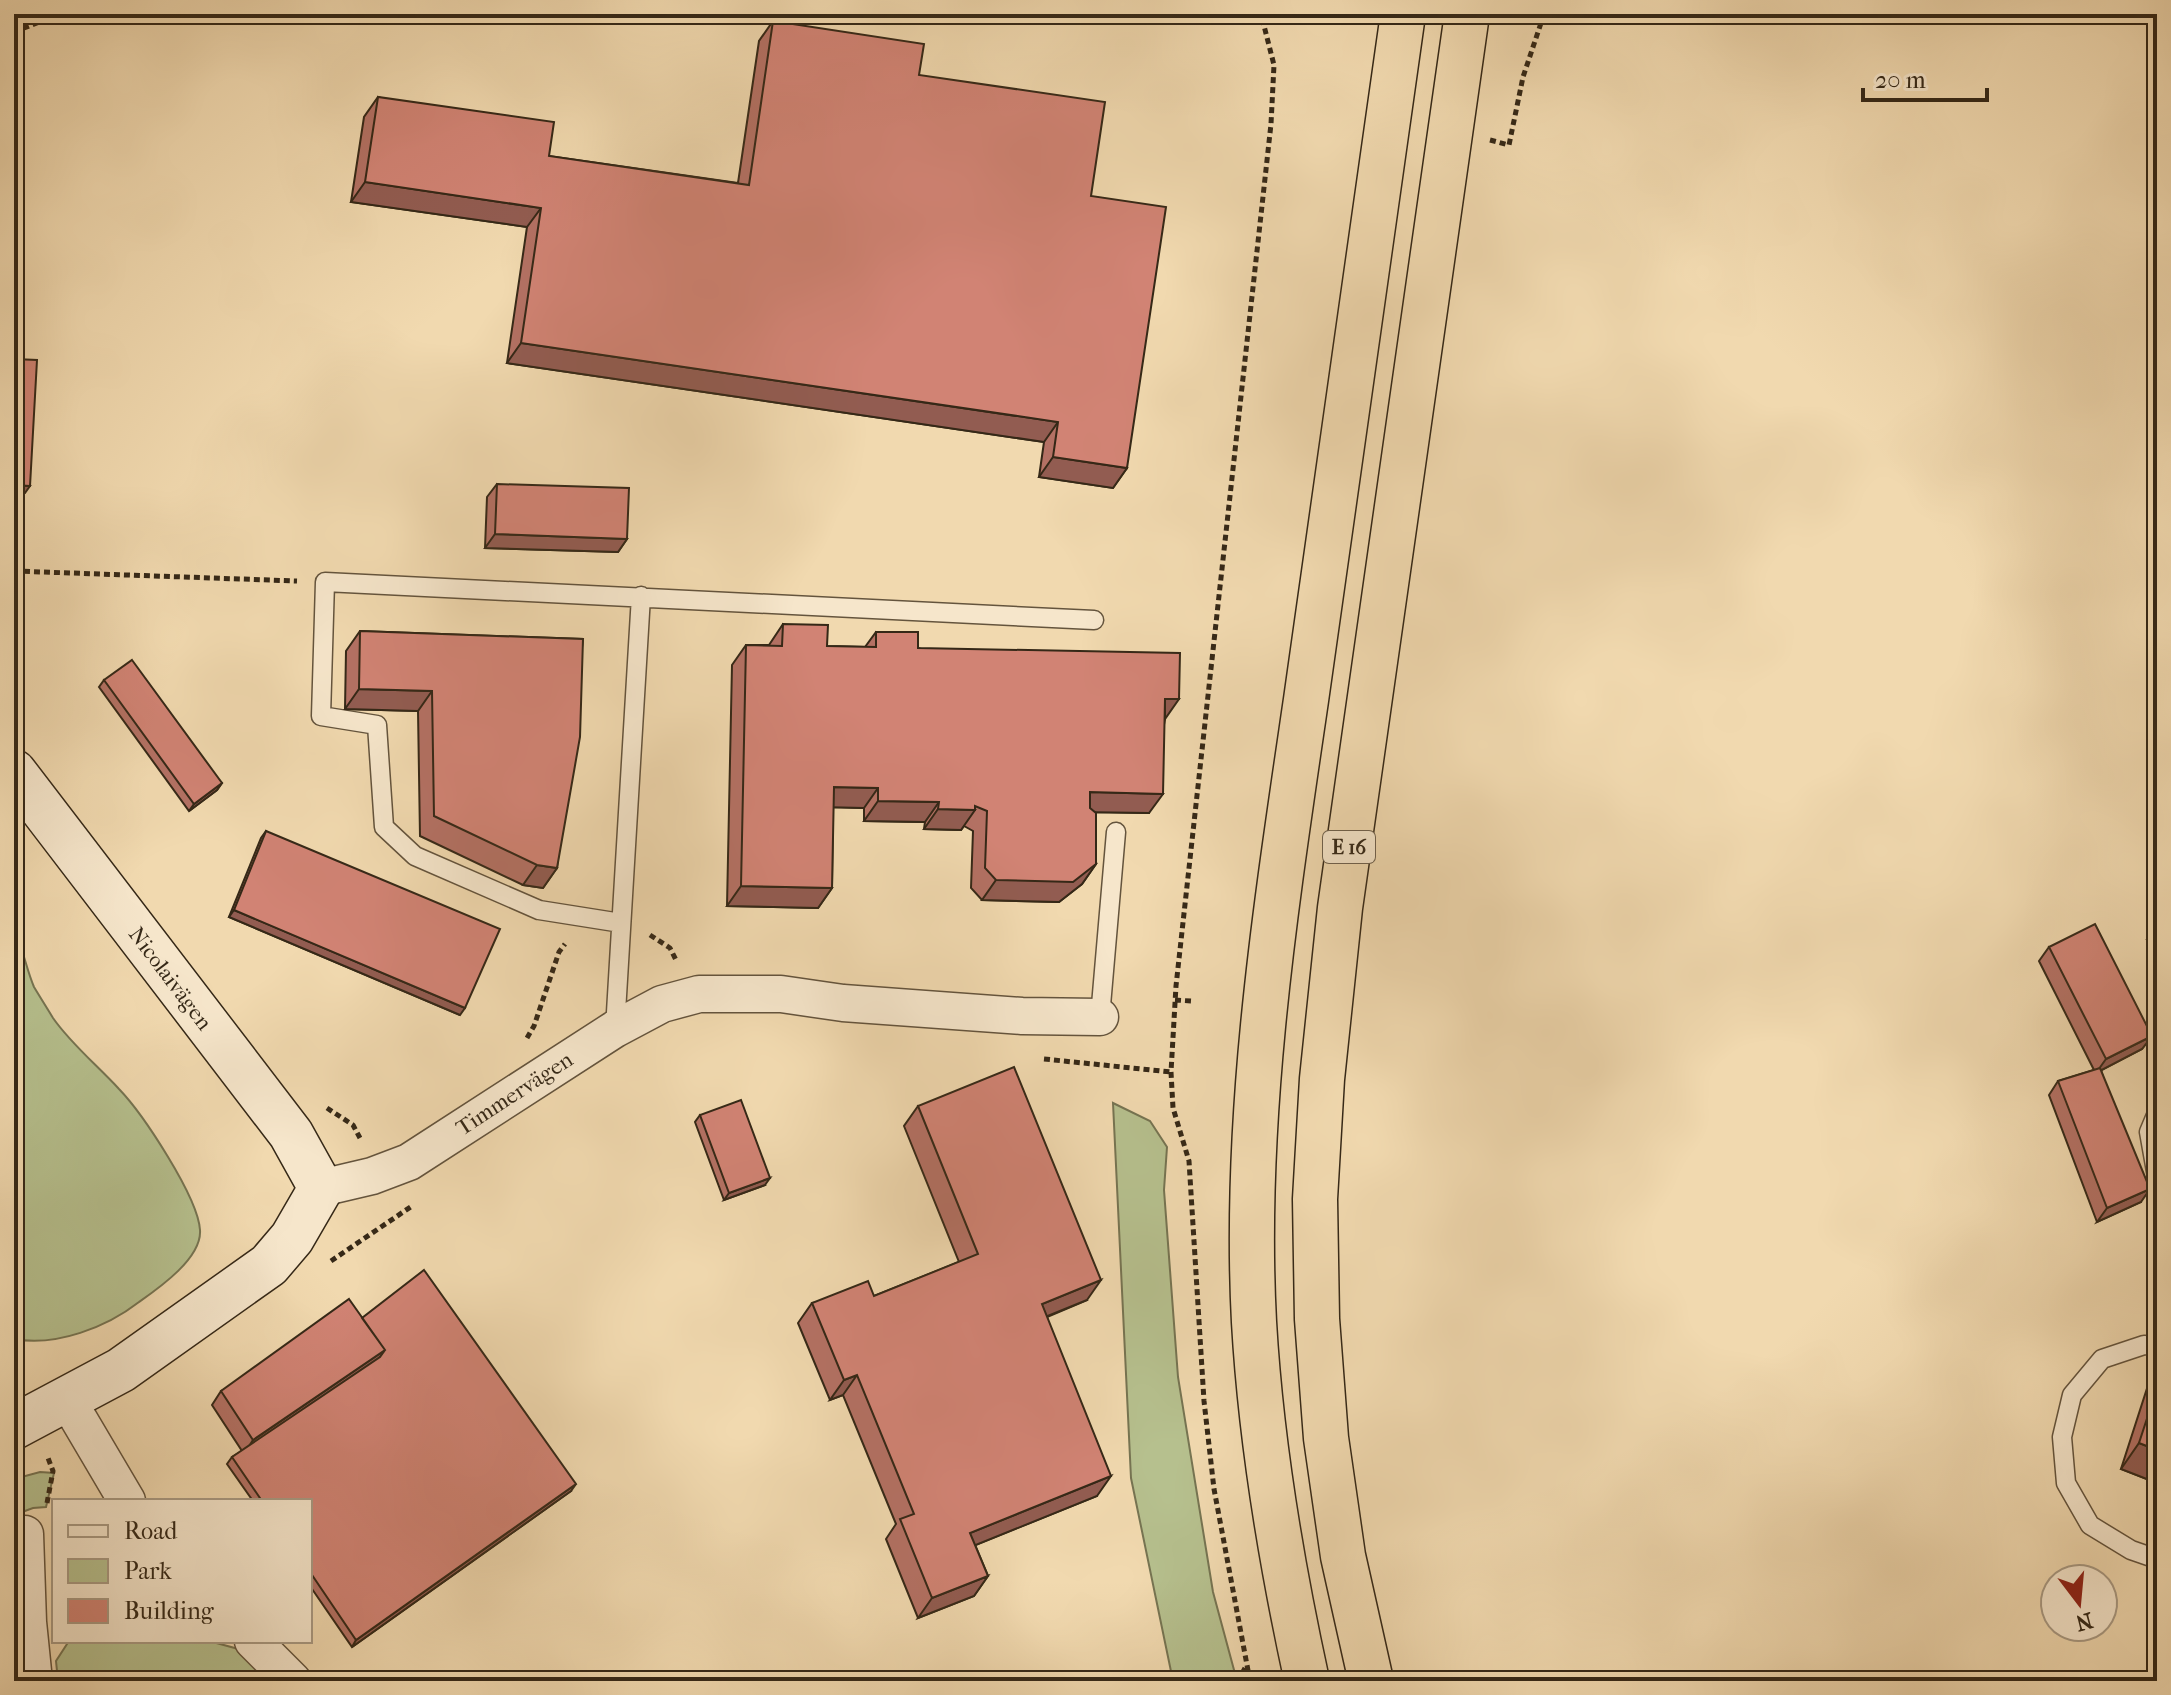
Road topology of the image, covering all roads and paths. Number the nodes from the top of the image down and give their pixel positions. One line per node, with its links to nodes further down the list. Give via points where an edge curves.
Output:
1 (59, 14): 6 (path)
2 (1261, 14): 15 (path, via 1274,65 1271,124)
3 (1403, 14): 39 (highway, via 1288,824 1259,1071 1254,1319 1264,1443 1282,1566)
4 (1467, 14): 7 (highway, E 16)
5 (1544, 14): 7 (path, via 1523,77 1509,145)
6 (14, 32)
7 (1451, 131): 40 (highway, E 16, via 1340,908 1317,1169 1317,1319 1326,1438 1343,1556)
8 (14, 571): 9 (path)
9 (325, 582): 10 (lane); 14 (lane, via 321,716 377,725 384,827 415,856 539,910)
10 (641, 596): 11 (lane); 14 (lane)
11 (1094, 620)
12 (14, 772): 24 (street, Nicolaivägen, via 291,1134)
13 (1116, 832): 17 (lane)
14 (621, 925): 18 (lane); 19 (path, via 579,928 559,952 534,1026)
15 (1175, 1000): 16 (path); 21 (path)
16 (1191, 1001)
17 (1100, 1017): 18 (street, Timmervägen, via 1022,1016 738,992 699,994 662,1004)
18 (615, 1029): 24 (street, Timmervägen, via 409,1162)
19 (518, 1046)
20 (1031, 1057): 21 (path)
21 (1171, 1072): 34 (path, via 1173,1108 1189,1161 1214,1489)
22 (2157, 1113): 23 (lane, via 2149,1132)
23 (2157, 1177)
24 (321, 1188): 28 (street, via 269,1265 154,1348)
25 (416, 1203): 26 (path)
26 (325, 1264)
27 (2157, 1346): 32 (lane, via 2102,1359 2072,1395 2062,1437 2066,1483 2090,1525)
28 (78, 1418): 29 (street); 29 (path); 30 (street)
29 (24, 1429)
30 (126, 1499)
31 (25, 1534): 35 (street)
32 (2157, 1559)
33 (255, 1643): 36 (street)
34 (1246, 1667): 37 (path); 38 (path)
35 (34, 1681)
36 (293, 1681)
37 (1238, 1681)
38 (1250, 1681)
39 (1307, 1681)
40 (1371, 1681)

